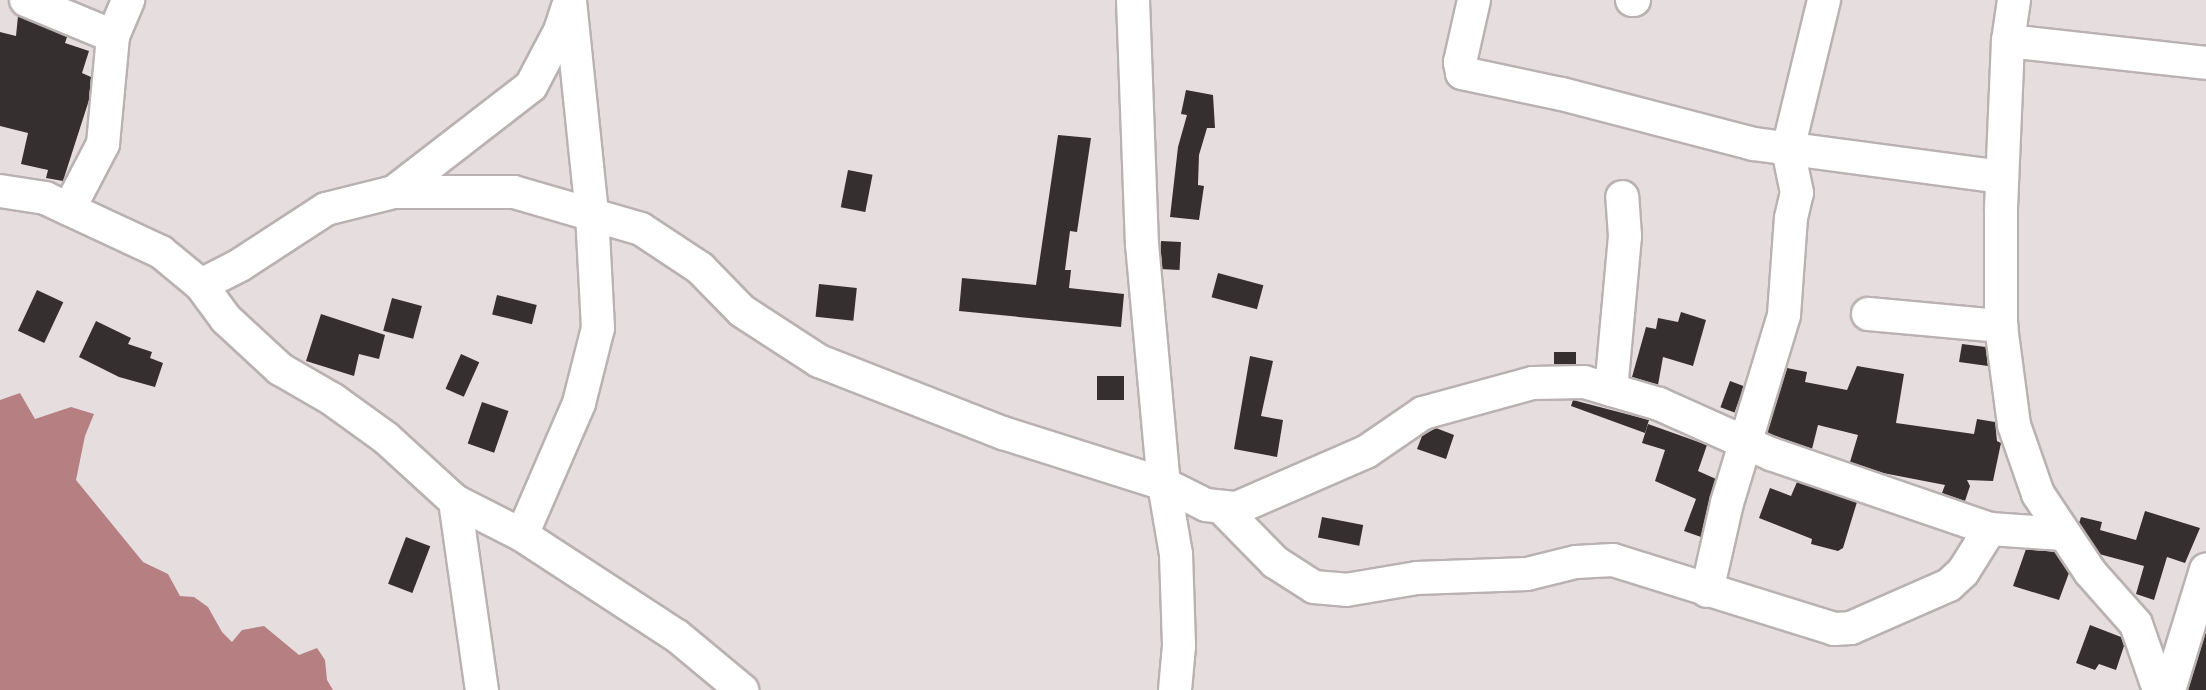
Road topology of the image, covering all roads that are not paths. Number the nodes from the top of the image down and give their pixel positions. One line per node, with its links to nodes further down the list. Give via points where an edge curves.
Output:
1 (26, 0): 8 (street)
2 (128, 0): 8 (street)
3 (570, 0): 14 (street, via 560,31 531,86); 17 (street)
4 (1132, 0): 23 (street, via 1142,244)
5 (1474, 0): 11 (street, via 1460,62 1462,73)
6 (1824, 0): 11 (street)
7 (2009, 1): 9 (street)
8 (113, 36): 16 (street, via 103,144)
9 (2008, 41): 10 (street); 12 (street)
10 (2206, 63)
11 (1788, 149): 12 (street); 22 (street, via 1797,193 1791,218 1784,315)
12 (2002, 177): 20 (street)
13 (0, 191): 16 (street, via 45,198)
14 (394, 192): 17 (street, via 514,192); 18 (street, via 326,209 240,265)
15 (1622, 197): 21 (street, via 1625,236)
16 (69, 208): 18 (street, via 161,252)
17 (592, 214): 23 (street, via 641,229 700,268 742,310 819,361 1003,433); 28 (street, via 598,328 579,403)
18 (201, 285): 24 (street, via 226,319 280,369 332,399 386,438)
19 (1868, 314): 20 (street)
20 (2001, 326): 27 (street, via 2014,425 2038,494)
21 (1611, 390): 22 (street, via 1659,404); 25 (street, via 1584,382 1533,383 1423,413 1366,452 1237,508)
22 (1745, 443): 26 (street); 30 (street)
23 (1164, 484): 25 (street, via 1206,505); 33 (street, via 1176,554 1179,646)
24 (456, 501): 28 (street); 31 (street)
25 (1222, 508): 30 (street, via 1275,562 1314,587 1346,590 1417,578 1527,574 1576,562 1613,560)
26 (1990, 529): 27 (street); 30 (street, via 1956,580 1851,628 1834,628 1742,598)
27 (2063, 534): 34 (street, via 2136,624)
28 (522, 535): 32 (street, via 677,636)
29 (2206, 570): 35 (street)
30 (1707, 591)
31 (482, 690)
32 (742, 690)
33 (1175, 690)
34 (2159, 690)
35 (2169, 690)

